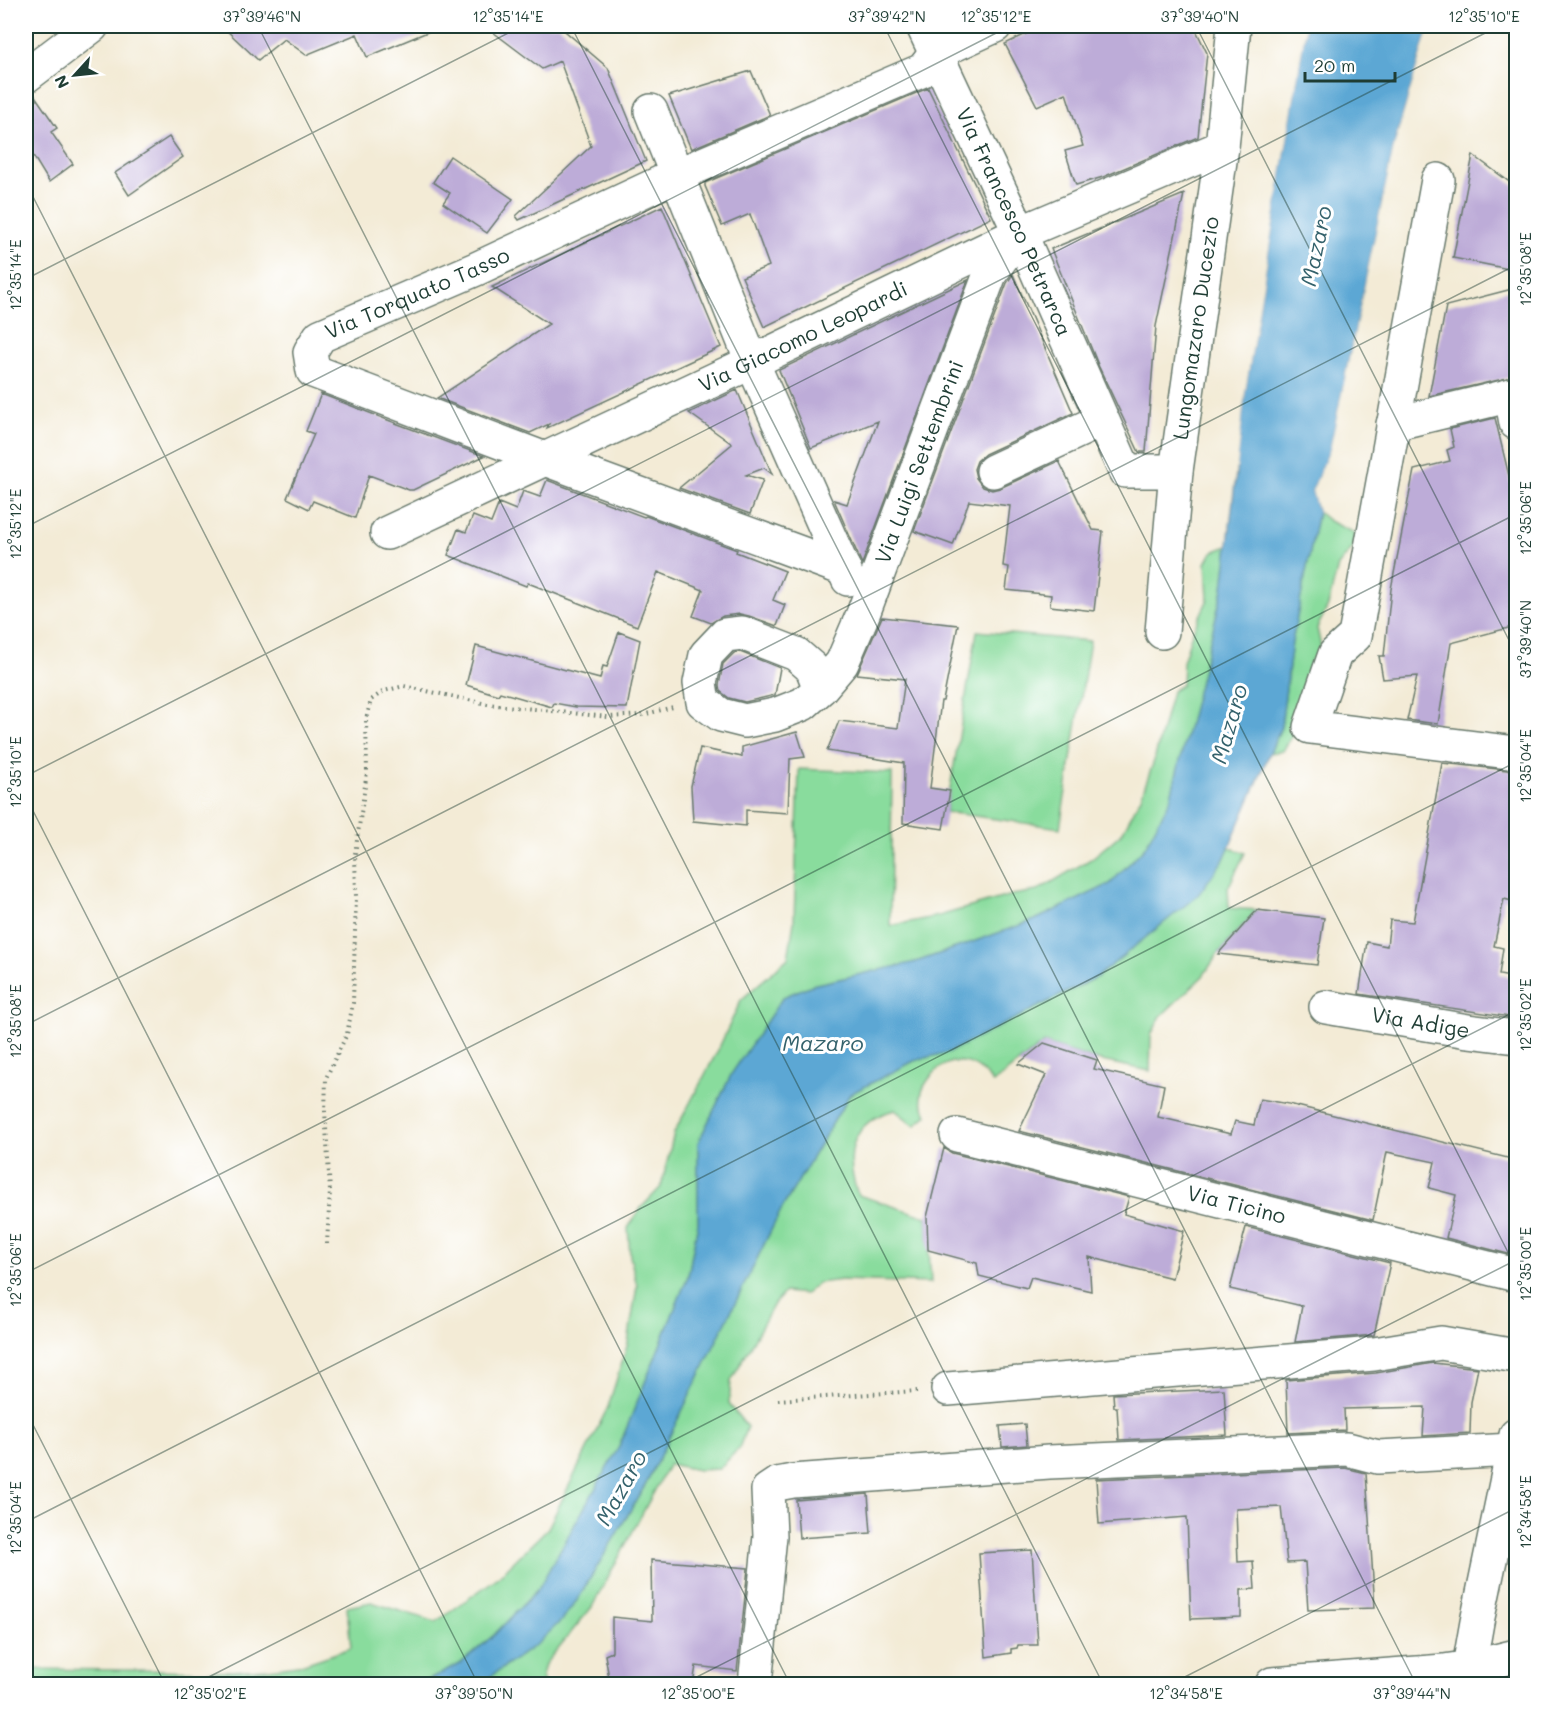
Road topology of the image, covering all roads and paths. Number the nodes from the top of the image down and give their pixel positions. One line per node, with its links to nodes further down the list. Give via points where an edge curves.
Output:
1 (92, 26): 5 (street)
2 (995, 26): 4 (street, Via Torquato Tasso)
3 (1234, 26): 7 (street, Lungomazaro Ducezio)
4 (930, 39): 8 (street, Via Torquato Tasso, via 923,70); 10 (street, Via Francesco Petrarca)
5 (26, 76)
6 (651, 111): 8 (street)
7 (1222, 147): 10 (street, Via Giacomo Leopardi); 17 (street, Lungomazaro Ducezio)
8 (677, 175): 11 (street); 15 (street, Via Torquato Tasso, via 476,269 320,336 310,352 313,371)
9 (1438, 180): 14 (street)
10 (1020, 233): 11 (street, Via Giacomo Leopardi); 13 (street, Via Francesco Petrarca); 20 (street, Via Luigi Settembrini, via 990,274)
11 (752, 362): 15 (street, Via Giacomo Leopardi); 19 (street)
12 (1514, 404): 14 (street)
13 (1102, 420): 16 (street); 17 (street, Via Francesco Petrarca, via 1125,471)
14 (1394, 424): 24 (street, via 1355,636 1335,654 1310,727)
15 (545, 459): 18 (street, Via Giacomo Leopardi); 19 (street, Via Torquato Tasso)
16 (993, 471)
17 (1176, 471): 21 (street, Lungomazaro Ducezio)
18 (387, 533)
19 (844, 569): 20 (street)
20 (864, 614): 22 (street, Via Luigi Settembrini, via 842,663)
21 (1162, 632)
22 (820, 689): 23 (street, Via Luigi Settembrini, via 794,708 745,721 721,715); 23 (street, via 812,668 796,654 742,633 725,635 706,655 700,684)
23 (703, 702): 28 (path, via 642,715 608,717 487,704 404,686 384,691 371,700 366,718 367,772 355,854 353,1003 347,1034 327,1077)
24 (1516, 753)
25 (1326, 1008): 26 (street, Via Adige)
26 (1516, 1037)
27 (957, 1135): 29 (street, Via Ticino)
28 (327, 1244)
29 (1516, 1275)
30 (1516, 1356): 31 (street, via 1441,1343 1374,1354)
31 (948, 1389): 32 (path)
32 (778, 1400)
33 (1515, 1443): 35 (street); 36 (street, via 1378,1457 1347,1449 1049,1462 777,1484 768,1490 770,1536)
34 (1516, 1656): 35 (street)
35 (1468, 1676): 37 (street, via 1433,1672)
36 (755, 1684)
37 (1272, 1684)

